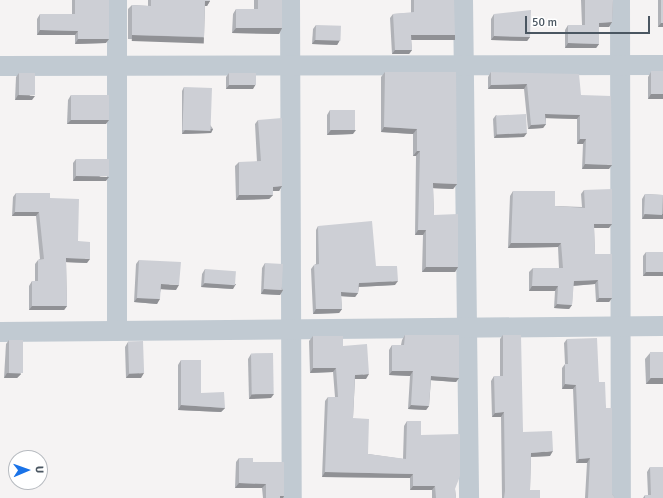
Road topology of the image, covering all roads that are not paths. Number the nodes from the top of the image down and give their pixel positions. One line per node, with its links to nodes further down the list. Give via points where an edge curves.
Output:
1 (117, 0): 5 (street)
2 (290, 0): 6 (street)
3 (463, 0): 7 (street)
4 (620, 0): 8 (street)
5 (116, 63): 6 (street); 10 (street); 14 (street)
6 (290, 64): 7 (street); 16 (street)
7 (462, 64): 8 (street); 13 (street)
8 (619, 65): 9 (street); 11 (street)
9 (663, 65)
10 (0, 66)
11 (620, 326): 12 (street); 13 (street); 19 (street)
12 (663, 326)
13 (466, 330): 16 (street); 18 (street)
14 (117, 331): 15 (street); 16 (street)
15 (0, 332)
16 (291, 332): 17 (street)
17 (292, 498)
18 (469, 498)
19 (621, 498)

